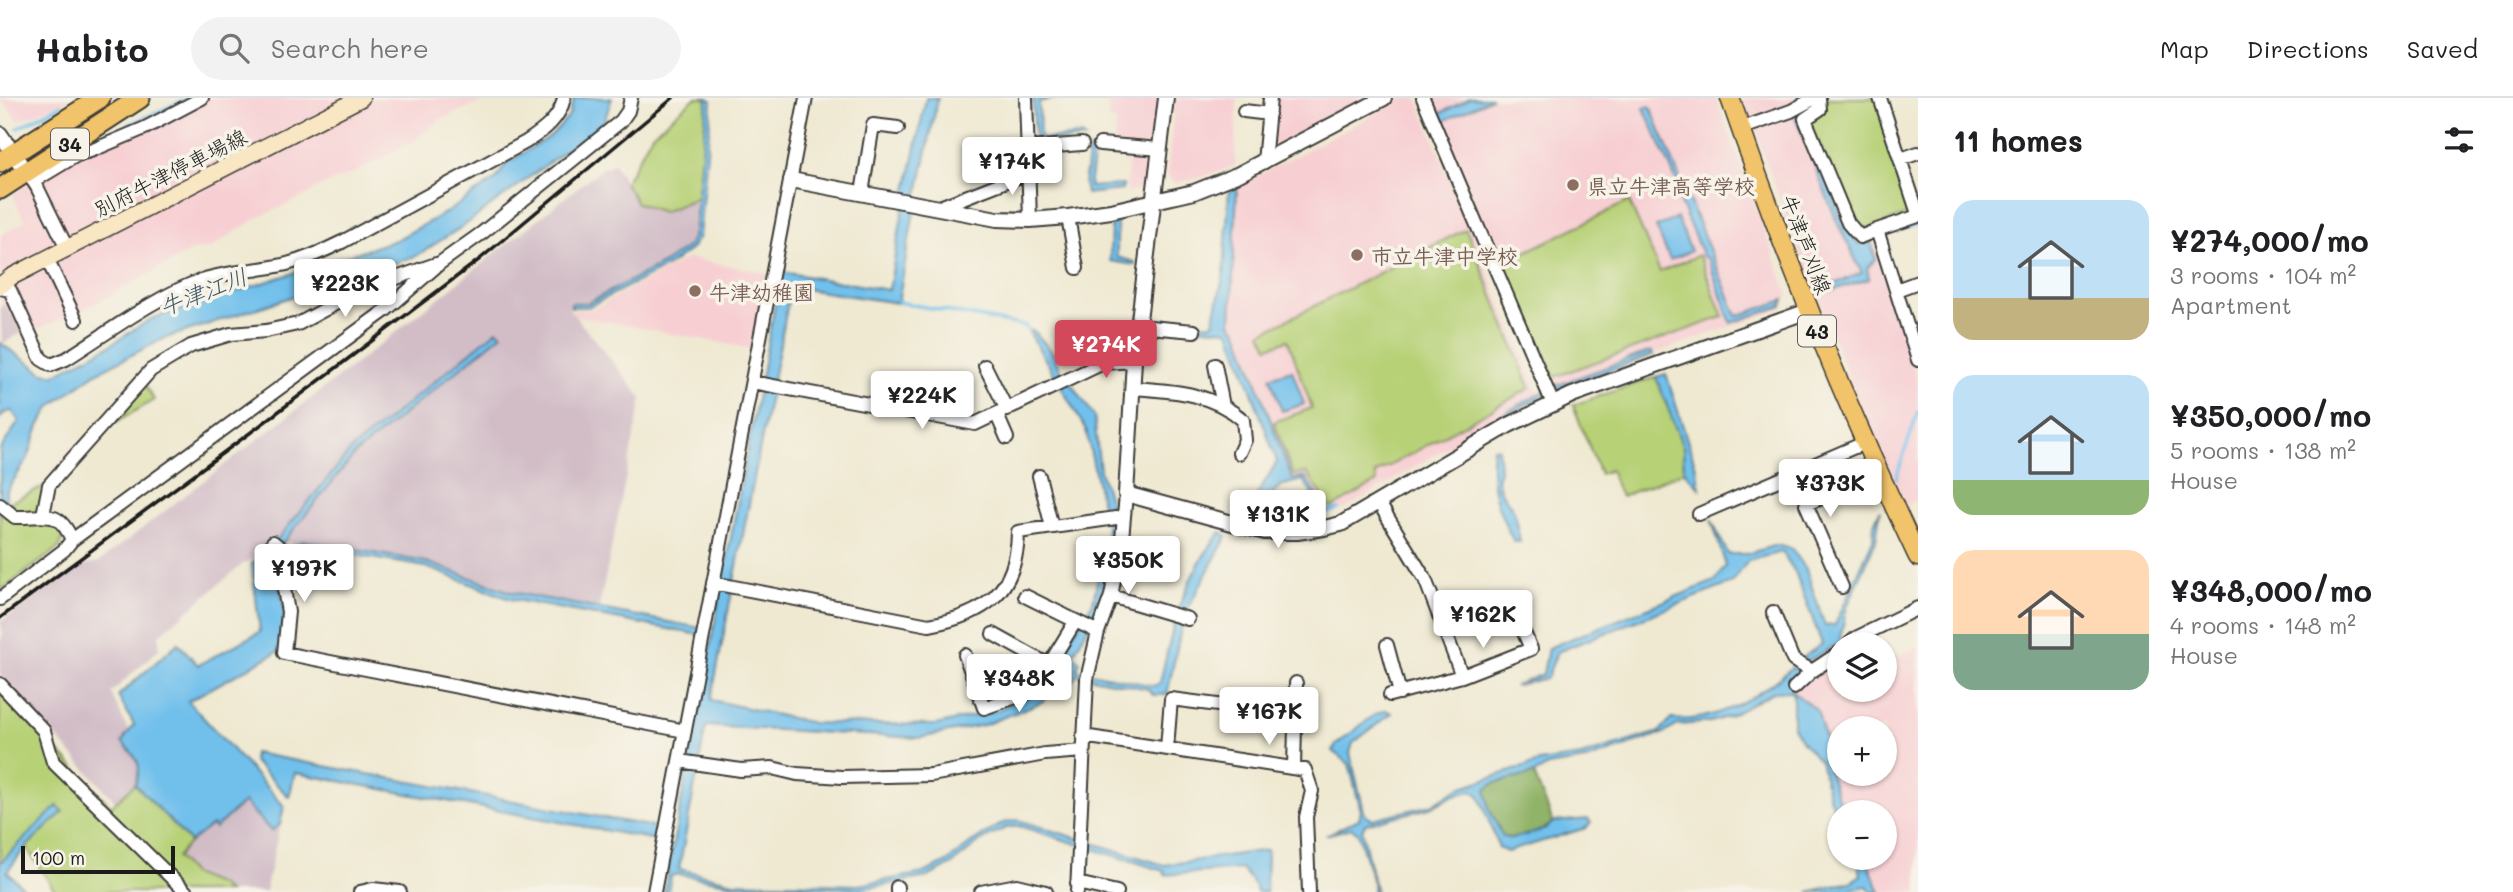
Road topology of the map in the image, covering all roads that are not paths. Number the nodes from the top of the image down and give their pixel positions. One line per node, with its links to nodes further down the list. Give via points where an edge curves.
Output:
1 (100, 98): 26 (highway, 34)
2 (140, 98): 30 (highway, 34)
3 (202, 98): 30 (street)
4 (361, 98): 40 (main road, 別府牛津停車場線)
5 (564, 98): 45 (street, via 554,120 527,142 342,242 285,264 200,281 51,365 41,359 10,290)
6 (631, 98): 42 (street, via 621,121)
7 (806, 98): 31 (street)
8 (1026, 98): 23 (street)
9 (1166, 98): 24 (street)
10 (1270, 98): 17 (street)
11 (1384, 98): 28 (street)
12 (1423, 98): 58 (street)
13 (1730, 98): 19 (main road, 牛津芦刈線 / 43)
14 (1817, 98): 19 (street); 39 (street, via 1820,109 1805,119 1848,223 1860,237)
15 (1880, 98): 27 (street)
16 (1244, 111): 17 (street)
17 (1269, 114): 28 (street)
18 (898, 128): 33 (street, via 873,125)
19 (1740, 130): 47 (main road, 牛津芦刈線 / 43)
20 (0, 134): 26 (street)
21 (1082, 144): 23 (street)
22 (1100, 144): 24 (street)
23 (1028, 148): 29 (street)
24 (1160, 149): 34 (street)
25 (1918, 153): 27 (street)
26 (6, 158): 30 (street)
27 (1901, 159): 36 (street)
28 (1264, 162): 34 (street, via 1195,192)
29 (1027, 173): 35 (street); 38 (street)
30 (30, 177): 32 (highway, 34); 40 (street)
31 (791, 180): 33 (street); 56 (street)
32 (0, 189)
33 (862, 193): 35 (street)
34 (1155, 201): 37 (street); 49 (street)
35 (937, 208): 38 (street)
36 (1918, 215): 39 (street)
37 (1068, 217): 38 (street); 43 (street)
38 (1030, 220)
39 (1877, 230): 46 (street)
40 (67, 248): 41 (main road, 別府牛津停車場線)
41 (47, 259): 45 (main road, 別府牛津停車場線); 48 (street)
42 (440, 263): 70 (street, via 357,292 298,324 231,334 191,346 151,370 49,485); 73 (street, via 386,310)
43 (1077, 268)
44 (1918, 282): 46 (street)
45 (0, 287)
46 (1896, 289): 51 (street)
47 (1808, 311): 58 (street); 62 (main road, 牛津芦刈線 / 43)
48 (76, 320)
49 (1139, 326): 50 (street); 53 (street)
50 (1194, 331)
51 (1915, 343): 52 (street)
52 (1918, 360)
53 (1134, 361): 57 (street); 60 (street, via 1103,363)
54 (1215, 365): 59 (street)
55 (985, 366): 60 (street)
56 (752, 382): 60 (street, via 975,424); 76 (street)
57 (1132, 388): 59 (street, via 1192,393); 66 (street)
58 (1549, 396): 67 (street)
59 (1223, 406): 63 (street, via 1243,420 1245,440)
60 (1002, 412): 61 (street)
61 (1007, 438)
62 (1864, 443): 64 (main road, 牛津芦刈線 / 43); 69 (street)
63 (1239, 453)
64 (1879, 475): 75 (main road, 牛津芦刈線 / 43); 77 (street, via 1806,504)
65 (1039, 476): 72 (street)
66 (1126, 494): 67 (street, via 1265,532 1333,526); 71 (street)
67 (1380, 503): 85 (street, via 1425,579)
68 (5, 509): 70 (street, via 15,517)
69 (1699, 514)
70 (43, 515): 73 (street, via 66,525)
71 (1123, 517): 72 (street); 79 (street)
72 (1052, 527): 76 (street, via 1018,532 1018,556 1009,579 990,601 951,621 929,625)
73 (72, 540): 80 (street)
74 (278, 546): 99 (street, via 288,612 285,653)
75 (1918, 557)
76 (713, 583): 99 (street)
77 (1842, 587)
78 (1025, 596): 84 (street)
79 (1111, 596): 83 (street); 86 (street)
80 (0, 599)
81 (1918, 608): 87 (street)
82 (1773, 612): 93 (street, via 1793,660)
83 (1188, 619)
84 (1075, 622): 86 (street); 92 (street)
85 (1443, 630): 94 (street); 94 (street, via 1511,602 1531,649)
86 (1098, 632): 100 (street, via 1088,674)
87 (1868, 632)
88 (993, 634): 92 (street)
89 (1387, 645): 94 (street, via 1395,694)
90 (965, 655): 92 (street, via 984,708 1033,691)
91 (1827, 661): 93 (street)
92 (1049, 665)
93 (1812, 671): 97 (street)
94 (1462, 676)
95 (1296, 683): 98 (street)
96 (0, 684): 106 (street, via 44,731 53,762)
97 (1794, 688)
98 (1296, 715): 101 (street, via 1171,699); 104 (street)
99 (685, 731): 103 (street)
100 (1083, 736): 101 (street); 102 (street)
101 (1167, 748): 104 (street)
102 (1083, 751): 103 (street, via 931,775 842,778 772,768 741,771); 105 (street)
103 (679, 761): 109 (street)
104 (1294, 768): 113 (street, via 1305,770 1312,791 1306,817)
105 (1077, 888): 112 (street)
106 (186, 891)
107 (360, 892): 108 (street)
108 (400, 892)
109 (654, 892)
110 (981, 892): 111 (street, via 1017,886)
111 (1046, 892)
112 (1117, 892)
113 (1310, 892)

